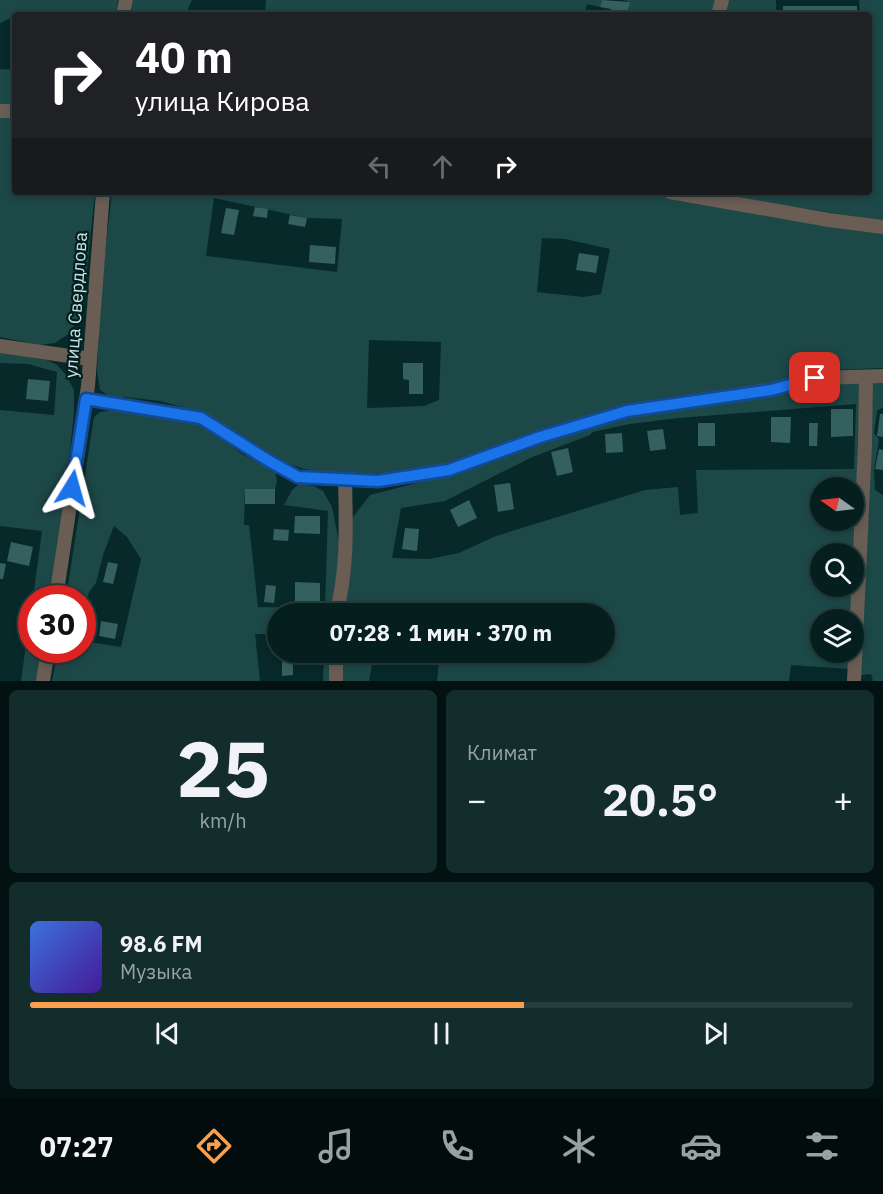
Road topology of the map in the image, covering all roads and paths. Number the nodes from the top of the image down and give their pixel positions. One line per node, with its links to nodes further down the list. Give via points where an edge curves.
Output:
1 (103, 195): 5 (street, улица Свердлова)
2 (687, 195): 3 (street)
3 (883, 227)
4 (0, 346): 5 (street)
5 (90, 359): 8 (street, улица Свердлова)
6 (866, 376): 7 (street); 9 (street, via 815,378 771,390 627,411 449,470 378,481); 16 (street)
7 (883, 376)
8 (86, 399): 9 (street, via 201,418 298,477); 10 (street, улица Свердлова)
9 (345, 479): 11 (street, via 346,550)
10 (58, 585)
11 (339, 603)
12 (46, 663): 14 (street)
13 (336, 663): 15 (street)
14 (43, 681)
15 (336, 681)
16 (854, 681)

